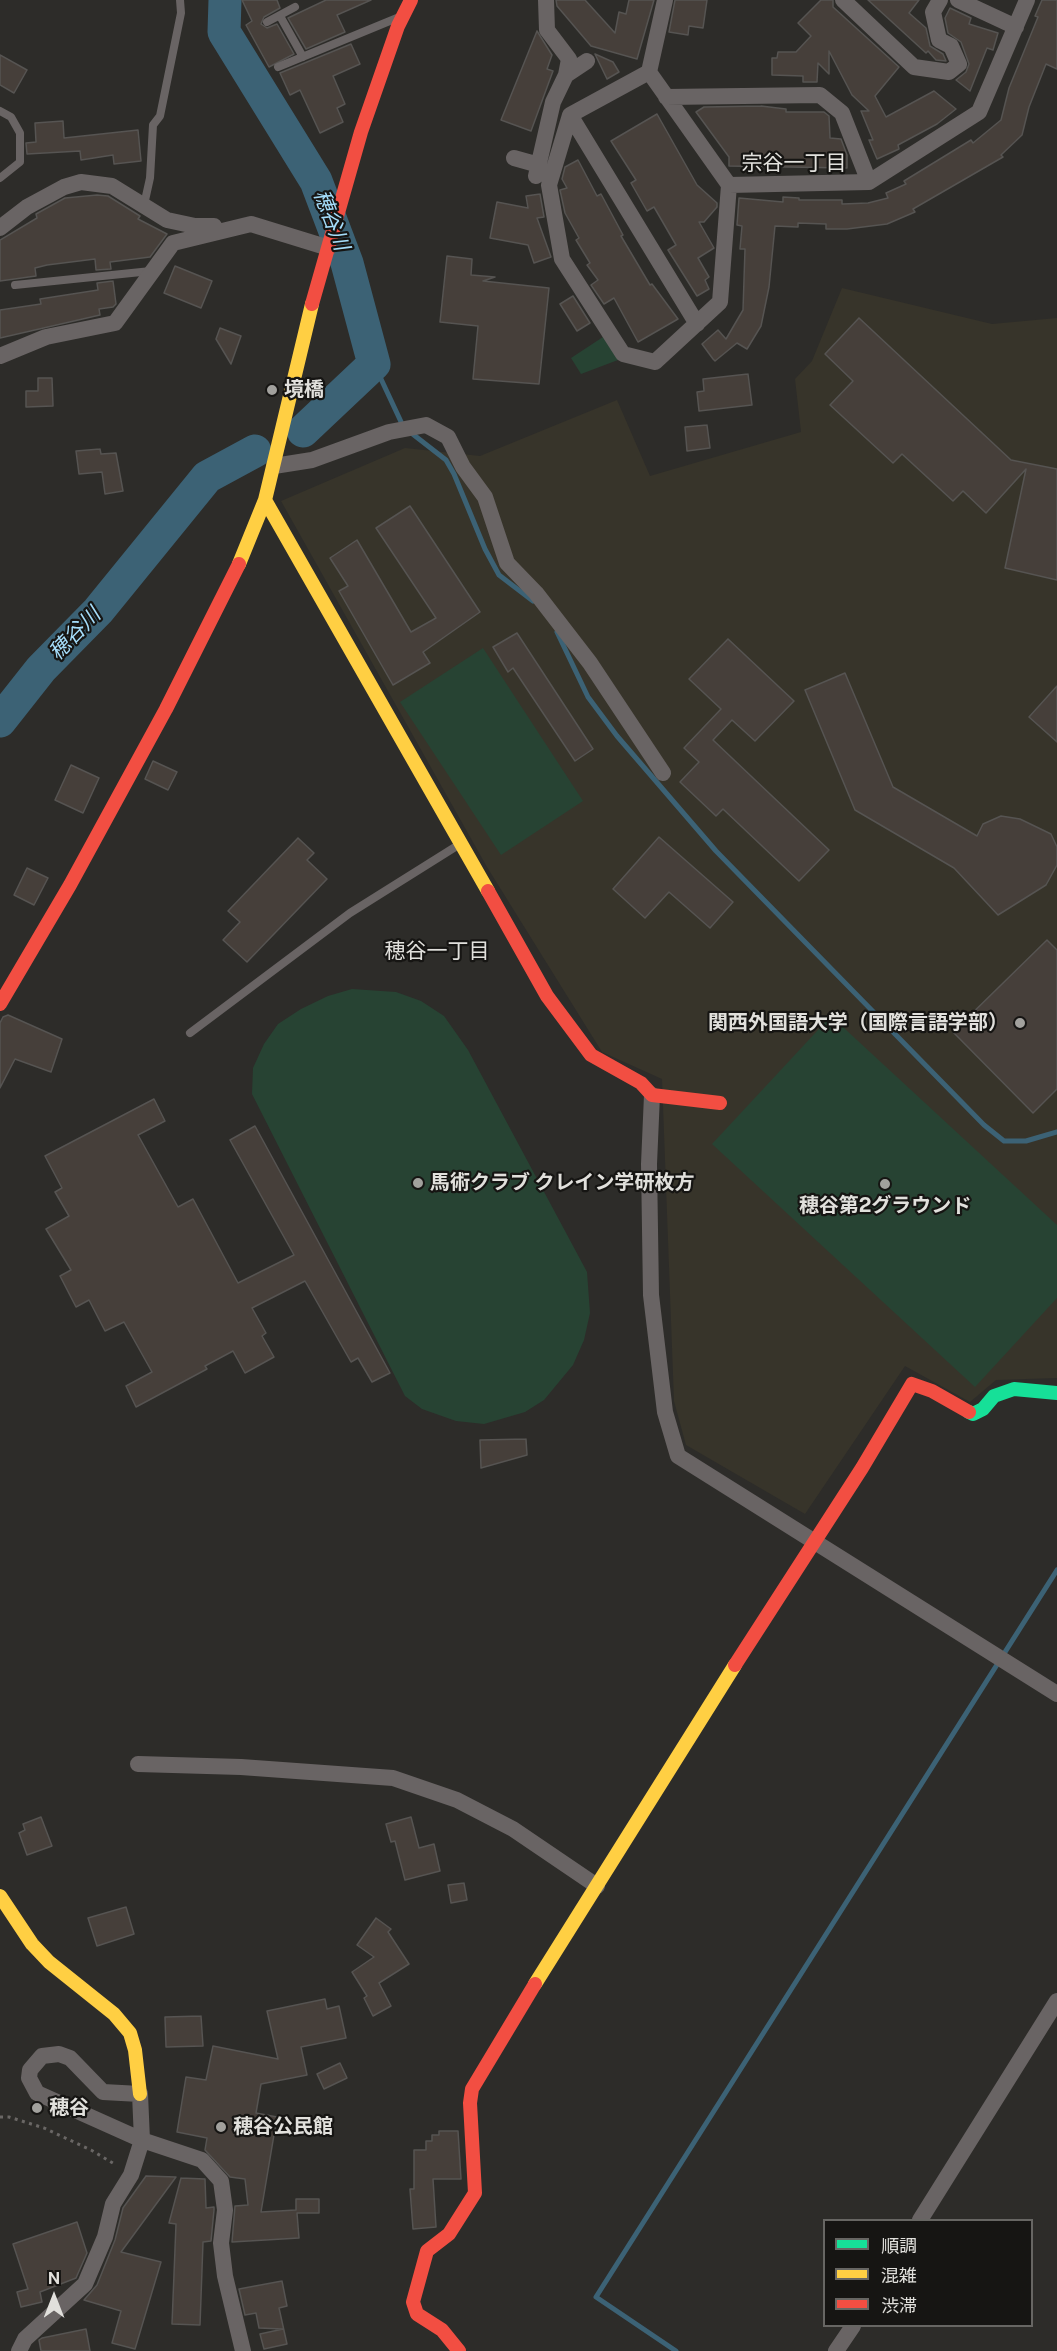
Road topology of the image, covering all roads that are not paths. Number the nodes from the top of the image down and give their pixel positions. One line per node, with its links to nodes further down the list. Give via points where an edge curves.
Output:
1 (180, 0): 26 (lane, via 181,13 160,116 153,125)
2 (411, 0): 10 (street)
3 (546, 0): 18 (street, via 547,30 569,59)
4 (665, 0): 17 (street)
5 (843, 0): 6 (street, via 914,67 949,72 959,64 951,46 939,39 933,12)
6 (940, 0)
7 (958, 0): 13 (street)
8 (1028, 0): 13 (street)
9 (296, 7): 11 (lane)
10 (403, 15): 14 (lane); 29 (street, via 361,132)
11 (280, 16): 12 (lane); 14 (lane)
12 (267, 22)
13 (1016, 27): 24 (street, via 980,112)
14 (303, 57): 16 (lane)
15 (587, 61): 18 (street)
16 (278, 67)
17 (649, 72): 19 (street); 21 (street)
18 (566, 75): 22 (street, via 553,102 538,170)
19 (666, 97): 24 (street, via 820,95 842,113); 25 (street)
20 (0, 111): 23 (lane, via 11,117 20,133 20,162)
21 (570, 115): 32 (street); 32 (street, via 549,185 562,259 623,354 656,362)
22 (514, 158)
23 (0, 178)
24 (869, 182): 25 (street)
25 (729, 185): 32 (street, via 720,302)
26 (144, 205): 27 (street, via 167,220 195,226); 28 (street, via 112,186 81,182 27,207)
27 (245, 226): 29 (street, via 268,227); 30 (street, via 173,243)
28 (0, 228)
29 (330, 244): 34 (street, via 303,338)
30 (152, 271): 31 (lane); 33 (street, via 114,322 46,337)
31 (15, 285)
32 (697, 324)
33 (0, 356)
34 (274, 465): 35 (street); 36 (street, via 312,460 389,432 426,425 448,437 485,497 507,563 536,593 590,663)
35 (265, 500): 37 (street); 38 (street, via 233,578 172,698)
36 (663, 773)
37 (461, 843): 39 (lane, via 350,913); 40 (street, via 547,996 591,1055 641,1083)
38 (0, 1004)
39 (190, 1033)
40 (652, 1095): 41 (street); 43 (street, via 651,1295 665,1412 678,1456)
41 (720, 1103)
42 (1057, 1393): 43 (street, via 1014,1389 994,1396 974,1414 932,1390 912,1384)
43 (813, 1541): 44 (street); 46 (street)
44 (1057, 1694)
45 (138, 1764): 46 (street, via 393,1778 457,1800 513,1829)
46 (597, 1886): 55 (street, via 472,2089 476,2193 449,2234 427,2251 413,2302 417,2314 442,2330)
47 (0, 1896): 49 (street, via 43,1956 114,2014 130,2033)
48 (1057, 2001): 51 (street)
49 (140, 2094): 50 (street); 50 (street, via 103,2092 70,2058 59,2054 42,2056 30,2070 29,2078 37,2093)
50 (142, 2140): 53 (street, via 131,2175 113,2204 105,2237 85,2284 25,2339); 54 (street, via 202,2160 221,2181 225,2276)
51 (921, 2219)
52 (852, 2327): 56 (street)
53 (19, 2351)
54 (243, 2351)
55 (459, 2351)
56 (836, 2351)

